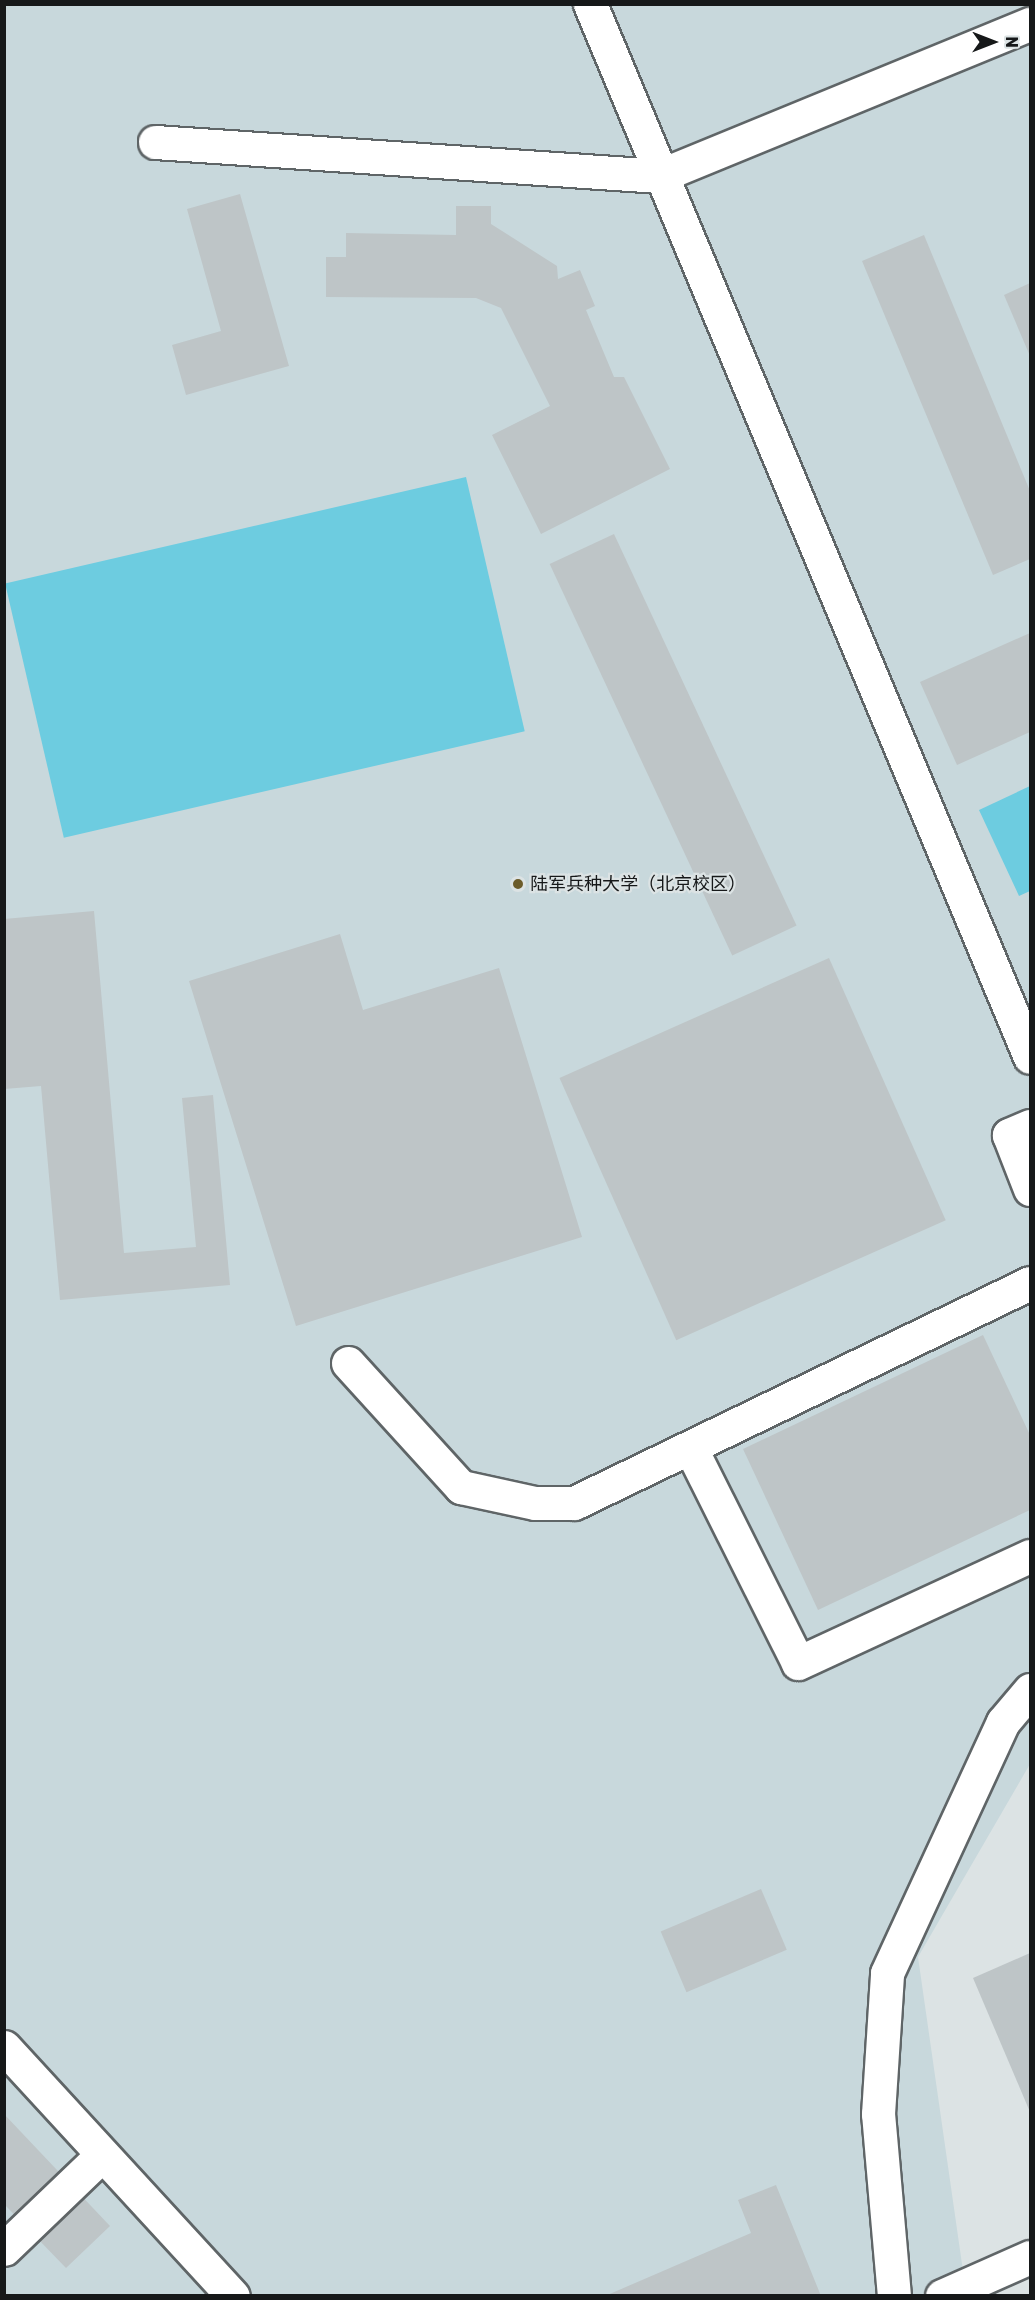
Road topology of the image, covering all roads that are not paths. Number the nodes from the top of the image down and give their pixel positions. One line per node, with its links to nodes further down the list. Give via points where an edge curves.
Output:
1 (590, 4): 4 (lane)
2 (1030, 24): 4 (lane)
3 (155, 142): 4 (lane)
4 (659, 176): 5 (lane)
5 (1030, 1057)
6 (1030, 1126): 7 (lane, via 1009,1135)
7 (1030, 1189)
8 (1030, 1283): 10 (lane)
9 (348, 1363): 10 (lane, via 461,1487 535,1503 574,1503)
10 (691, 1449): 11 (lane, via 798,1663)
11 (1030, 1556)
12 (1030, 1690): 18 (lane, via 1003,1722 887,1973 878,2114)
13 (4, 2047): 14 (lane)
14 (102, 2155): 15 (lane); 17 (lane)
15 (4, 2249)
16 (1030, 2257): 19 (lane)
17 (233, 2295)
18 (894, 2295)
19 (942, 2295)

